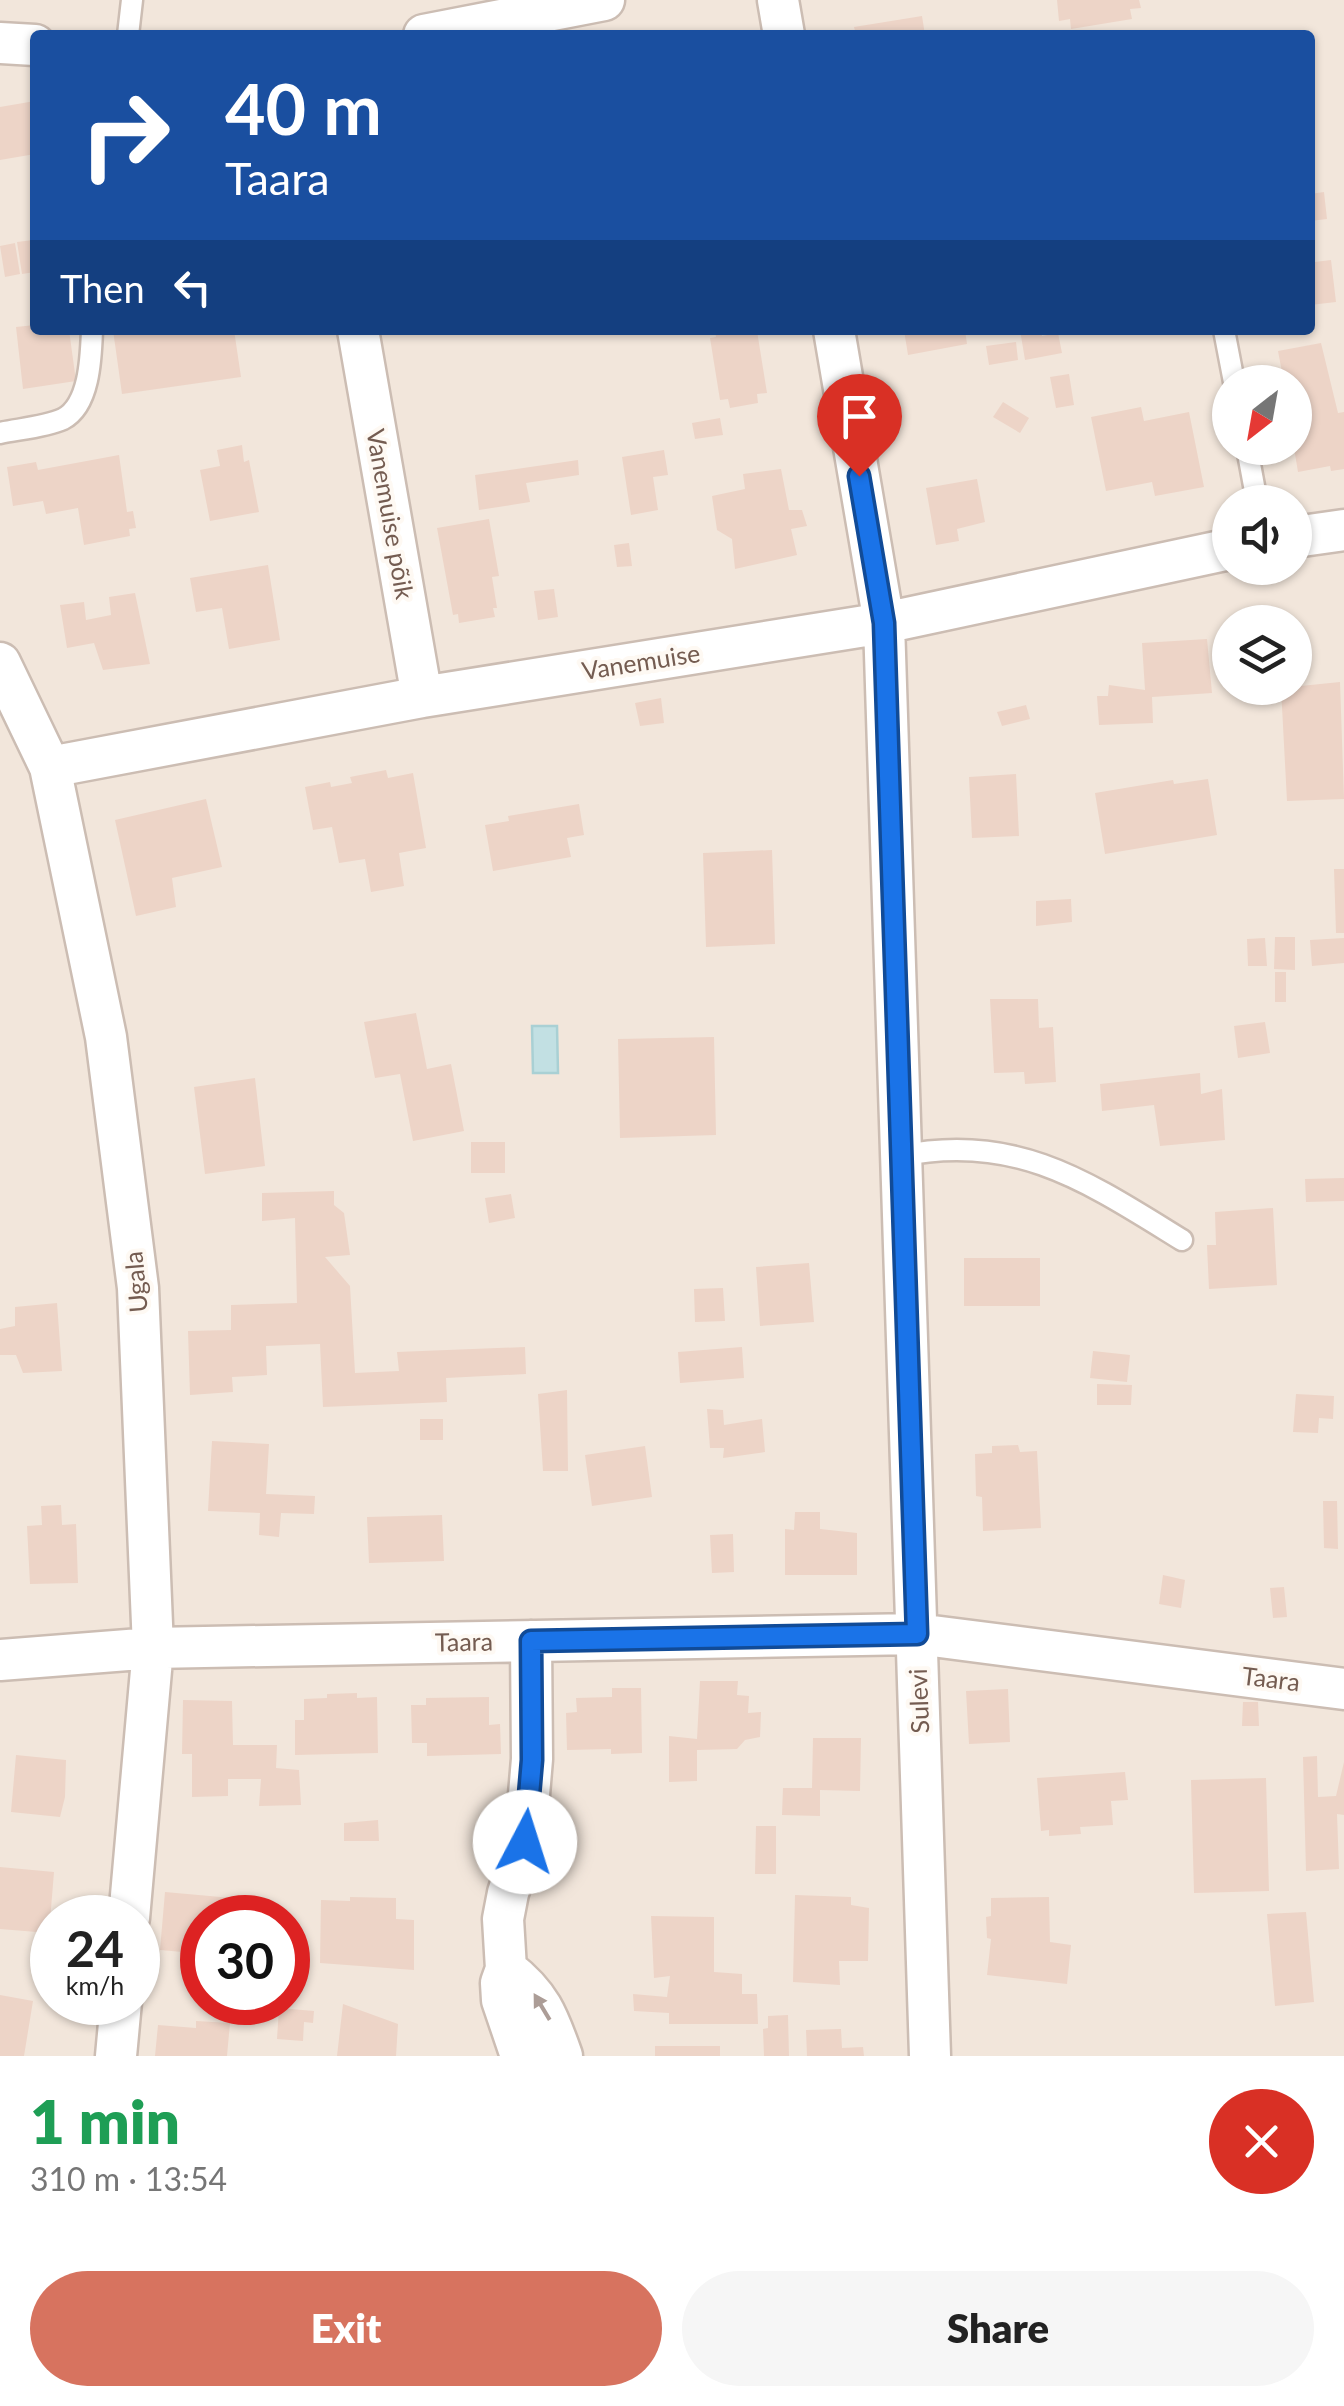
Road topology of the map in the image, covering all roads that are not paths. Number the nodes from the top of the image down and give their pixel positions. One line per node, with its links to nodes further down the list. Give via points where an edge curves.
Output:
1 (132, 0): 4 (lane)
2 (604, 0): 5 (street)
3 (778, 0): 6 (street)
4 (129, 30)
5 (450, 30)
6 (783, 30)
7 (0, 43): 8 (street)
8 (30, 45)
9 (91, 335): 14 (lane, via 76,408 64,418)
10 (359, 335): 20 (street, Vanemuise põik)
11 (835, 335): 18 (street, Sulevi)
12 (1225, 335): 13 (lane)
13 (1231, 365)
14 (0, 434)
15 (1344, 530): 16 (street)
16 (1312, 535)
17 (1212, 553): 18 (street, Vanemuise)
18 (884, 623): 20 (street, Vanemuise); 22 (street, Sulevi)
19 (0, 663): 21 (street, Ugala)
20 (422, 697): 21 (street, Vanemuise)
21 (50, 767): 26 (street, Ugala, via 106,1037 138,1288)
22 (900, 1156): 23 (lane, via 954,1148 1052,1166); 24 (street, Sulevi)
23 (1182, 1240)
24 (917, 1634): 25 (street, Taara); 28 (street, Taara); 35 (street, Sulevi)
25 (531, 1641): 26 (street, Taara); 30 (street, via 532,1760 525,1842 503,1920)
26 (153, 1648): 27 (street, Taara); 29 (street, Ugala)
27 (0, 1660)
28 (1344, 1689)
29 (131, 1895)
30 (506, 1969): 33 (street, via 502,2000); 34 (street, one-way to 30, via 547,2012)
31 (119, 2025): 32 (street)
32 (116, 2056)
33 (520, 2056)
34 (562, 2056)
35 (930, 2056)

